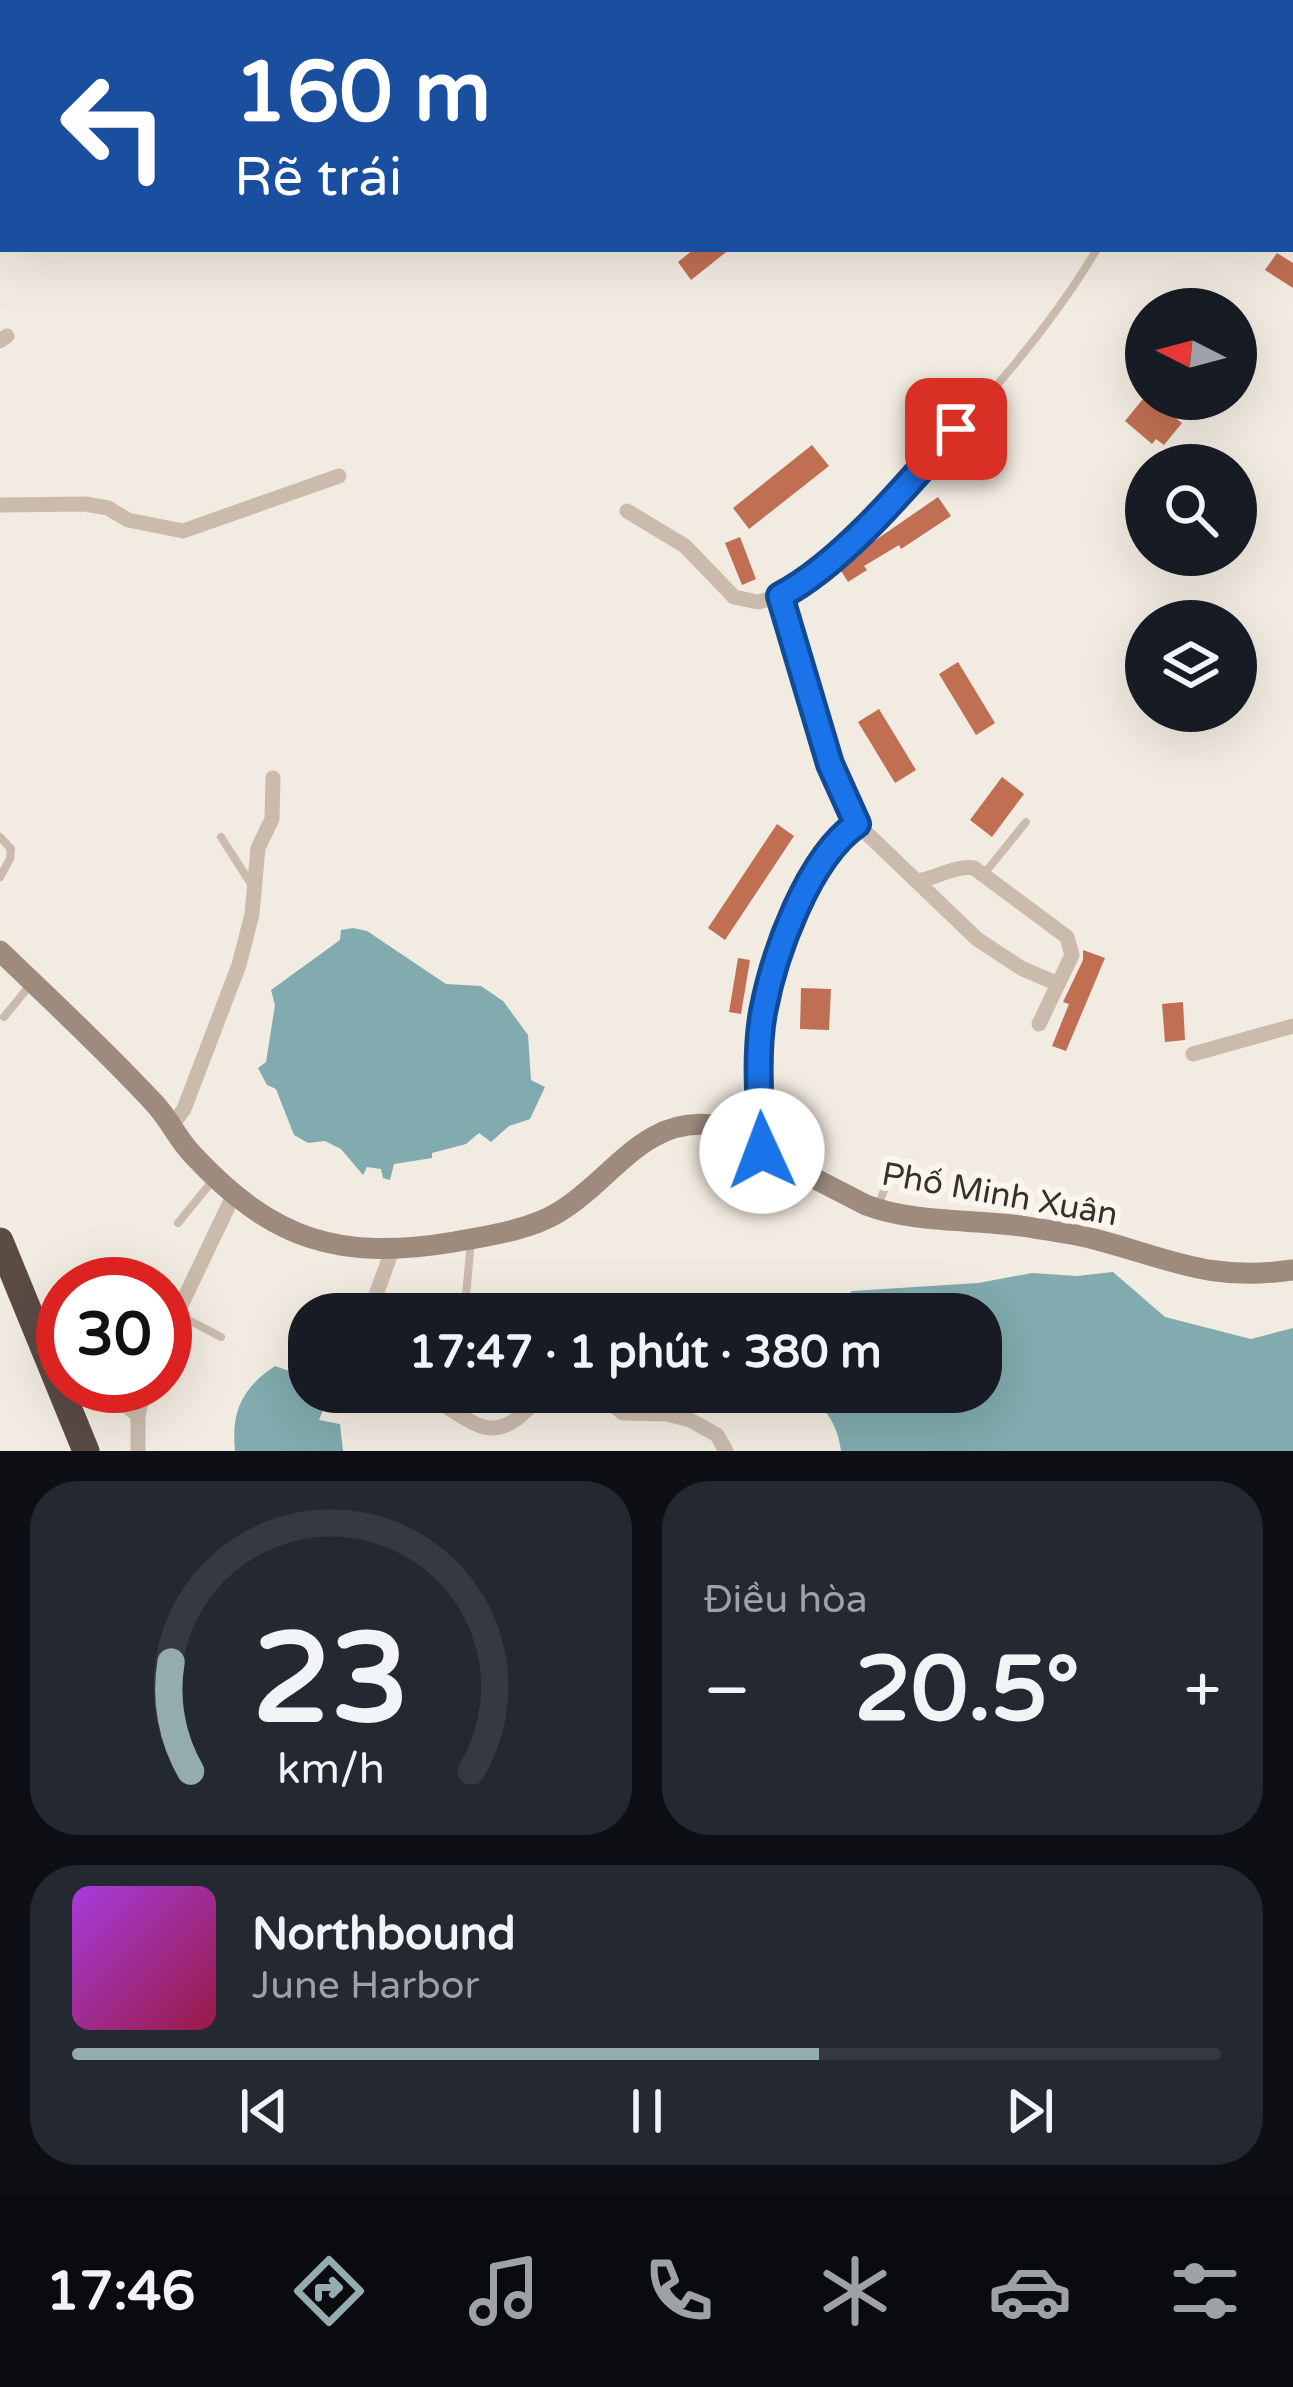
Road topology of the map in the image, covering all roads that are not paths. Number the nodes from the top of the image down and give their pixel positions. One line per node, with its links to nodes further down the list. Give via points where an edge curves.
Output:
1 (1095, 252): 5 (lane, via 1072,291 929,460 836,556)
2 (339, 476): 3 (street, via 183,531 85,504)
3 (0, 506)
4 (627, 511): 5 (street, via 685,546 734,597)
5 (780, 596): 8 (street, via 830,764)
6 (273, 778): 14 (street)
7 (1026, 822): 11 (lane)
8 (857, 824): 13 (street); 23 (street, via 832,844 808,886 763,1010)
9 (0, 836): 12 (lane, via 10,860)
10 (221, 837): 14 (lane)
11 (983, 875): 13 (street, via 963,866); 17 (street, via 1067,938 1072,955)
12 (0, 877)
13 (916, 881): 17 (street, via 977,940)
14 (254, 888): 22 (street, via 239,965)
15 (0, 951): 16 (street, Phố Minh Xuân)
16 (32, 983): 18 (lane); 22 (street, Phố Minh Xuân)
17 (1058, 984): 19 (street)
18 (4, 1017)
19 (1039, 1024)
20 (1293, 1026): 21 (street)
21 (1193, 1054)
22 (171, 1127): 25 (street, Phố Minh Xuân)
23 (767, 1154): 24 (street, Phố Minh Xuân); 26 (lane); 30 (street, Phố Minh Xuân, via 711,1126 678,1126 644,1141 563,1210)
24 (795, 1170): 28 (lane); 33 (street, Phố Minh Xuân, via 880,1198 1092,1238 1196,1271)
25 (215, 1178): 27 (street, Phố Minh Xuân); 29 (lane)
26 (756, 1191)
27 (235, 1192): 32 (street, Phố Minh Xuân, via 316,1243); 34 (street)
28 (778, 1200)
29 (178, 1223)
30 (471, 1239): 32 (street, Phố Minh Xuân); 36 (lane)
31 (0, 1241): 38 (highway, via 12,1295)
32 (394, 1248): 35 (street)
33 (1293, 1270)
34 (192, 1282)
35 (377, 1293)
36 (466, 1293)
37 (192, 1322): 39 (lane)
38 (36, 1335)
39 (221, 1337)
40 (70, 1413): 46 (highway)
41 (135, 1413): 45 (street)
42 (457, 1413): 43 (street, via 501,1438)
43 (527, 1413)
44 (623, 1413): 48 (street, via 690,1420 717,1435)
45 (138, 1415): 47 (street)
46 (86, 1451)
47 (138, 1451)
48 (726, 1451)

